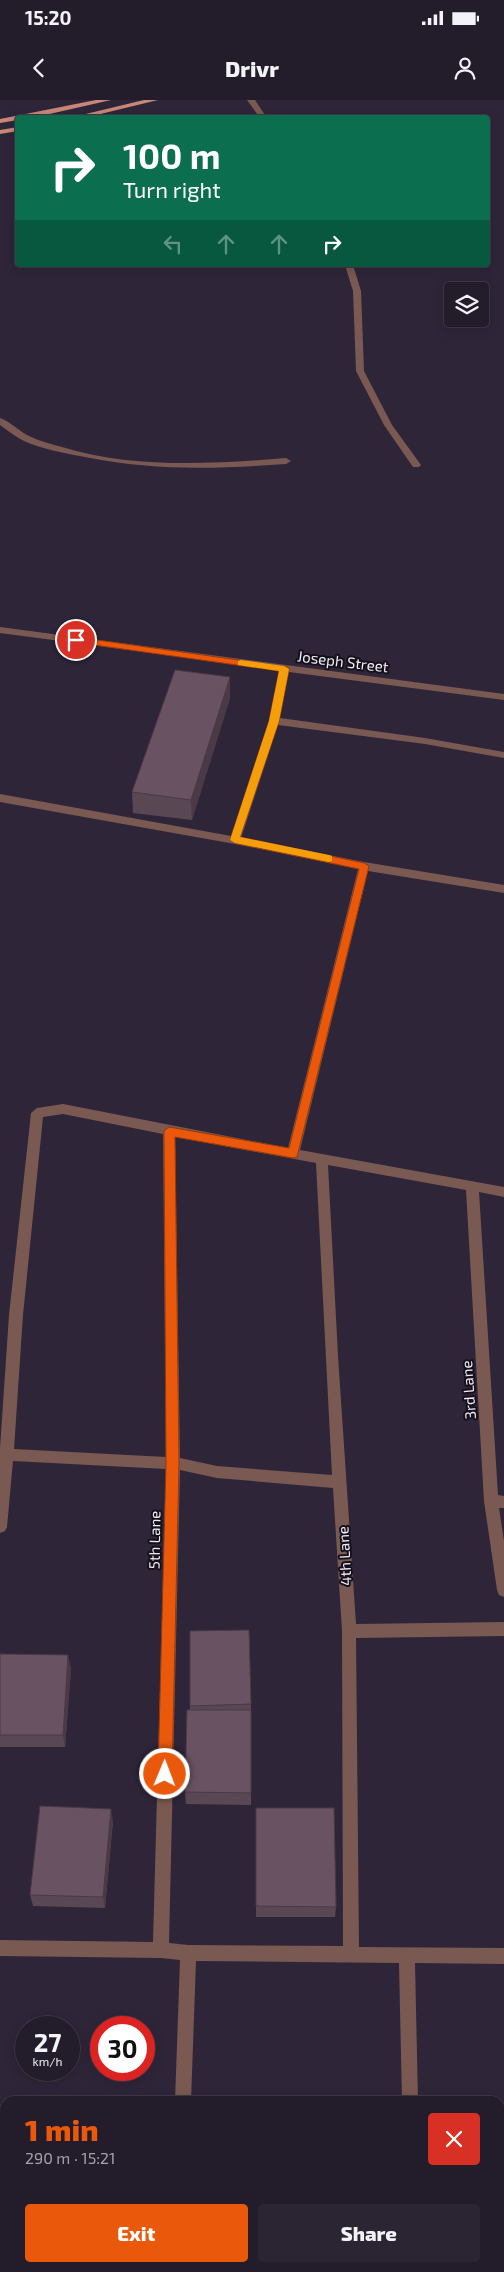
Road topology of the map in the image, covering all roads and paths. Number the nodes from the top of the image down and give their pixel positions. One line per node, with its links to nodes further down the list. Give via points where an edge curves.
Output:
1 (107, 100): 4 (main road)
2 (154, 100): 5 (main road)
3 (251, 100): 6 (street)
4 (33, 115)
5 (86, 115)
6 (262, 115)
7 (15, 118): 8 (main road)
8 (0, 121)
9 (15, 130): 10 (main road)
10 (0, 132)
11 (350, 267): 14 (street, via 357,291 360,371 388,425)
12 (0, 421): 13 (street, via 26,438 62,450 119,460 171,466)
13 (286, 461)
14 (416, 465)
15 (0, 630): 16 (street, Joseph Street)
16 (284, 669): 17 (street, Joseph Street); 18 (street)
17 (504, 697)
18 (274, 721): 19 (street); 21 (street)
19 (504, 755)
20 (0, 798): 21 (street)
21 (235, 840): 22 (street)
22 (364, 866): 23 (street); 25 (street)
23 (504, 889)
24 (169, 1131): 25 (street); 29 (street, via 63,1109 37,1113); 30 (street, 5th Lane)
25 (293, 1154): 26 (street)
26 (322, 1158): 27 (street); 31 (street, 4th Lane)
27 (472, 1186): 28 (street); 32 (street, 3rd Lane)
28 (504, 1192)
29 (4, 1454): 30 (street); 33 (street)
30 (172, 1463): 31 (street, via 217,1472); 38 (street, 5th Lane)
31 (340, 1482): 36 (street, 4th Lane)
32 (498, 1502): 34 (street, 3rd Lane)
33 (0, 1528)
34 (504, 1590)
35 (504, 1629): 36 (street)
36 (349, 1631): 40 (street, 4th Lane)
37 (0, 1948): 38 (street)
38 (161, 1950): 39 (street)
39 (188, 1953): 40 (street); 43 (street)
40 (351, 1954): 41 (street)
41 (407, 1954): 42 (street); 44 (street)
42 (504, 1956)
43 (183, 2096)
44 (410, 2096)

